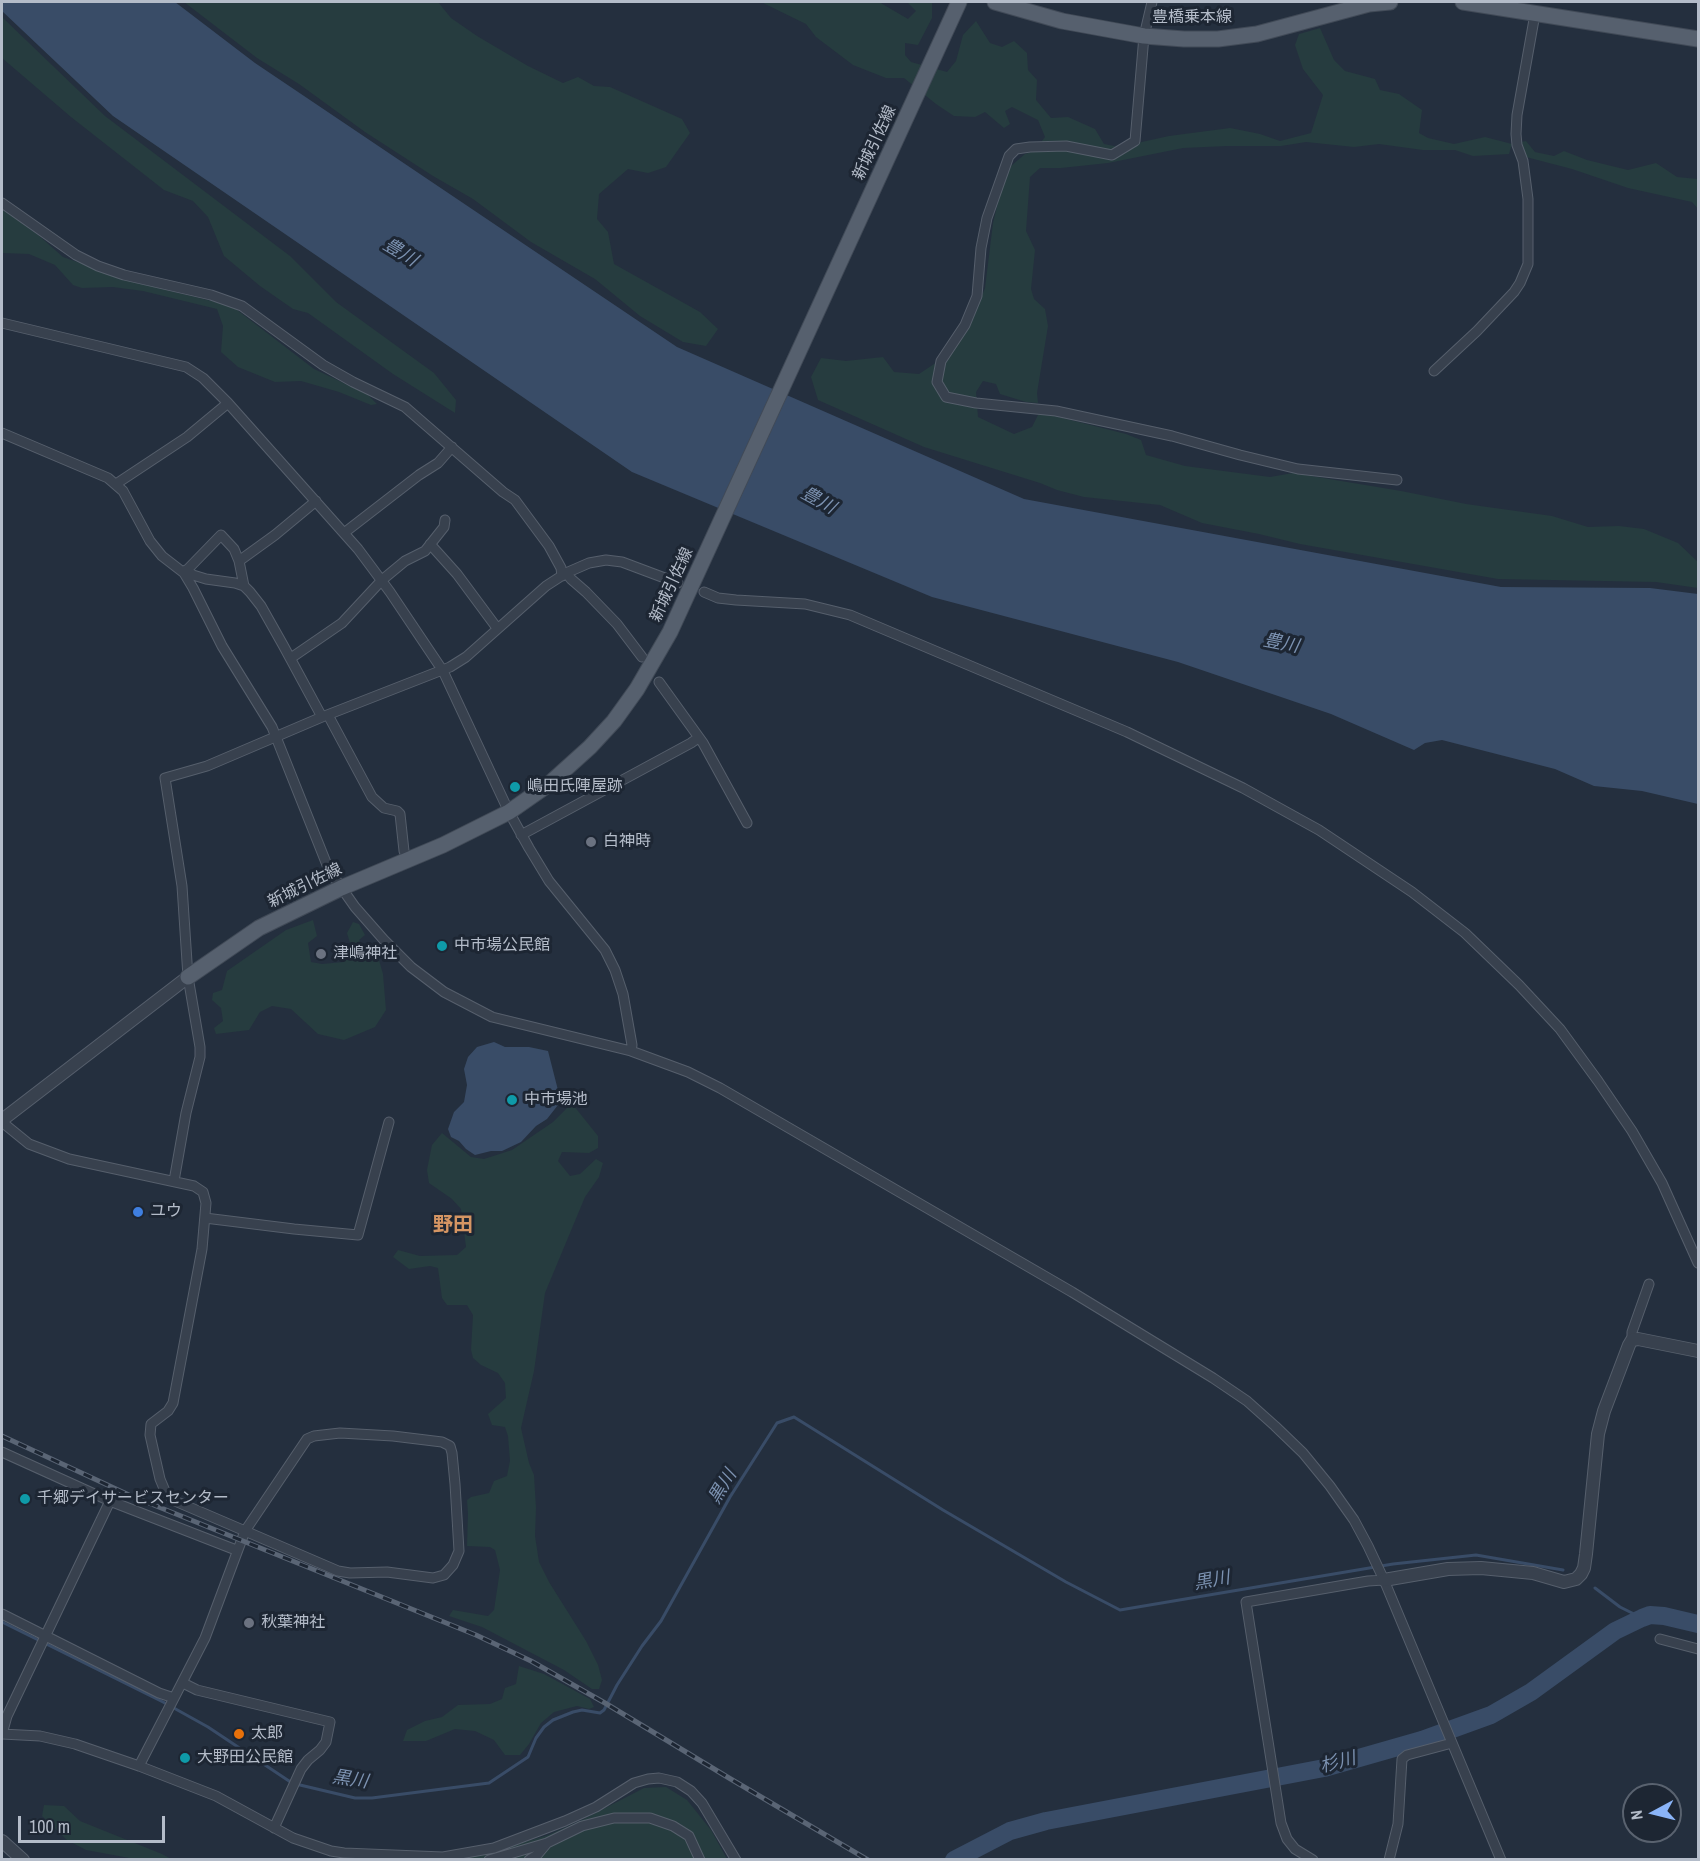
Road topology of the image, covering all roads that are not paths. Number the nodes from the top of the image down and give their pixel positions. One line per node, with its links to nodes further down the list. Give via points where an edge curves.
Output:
1 (959, 2): 36 (main road, 新城引佐線, via 670,632 615,721 549,784)
2 (995, 2): 7 (main road, 豊橋乗本線, via 1062,21)
3 (1152, 2): 7 (street)
4 (1389, 2): 7 (main road, 豊橋乗本線, via 1257,34 1218,39)
5 (1463, 2): 6 (main road)
6 (1534, 14): 8 (main road); 11 (street, via 1516,134 1528,199 1528,264 1514,292)
7 (1144, 36): 15 (street, via 1135,141 1112,155 1066,147 1030,147 1016,149 1009,156 987,218 977,296 965,325 941,360 937,382 946,397 1056,411 1298,469)
8 (1698, 39)
9 (2, 203): 14 (street, via 98,266 242,306 323,365 405,407)
10 (2, 324): 12 (street, via 186,367)
11 (1434, 370)
12 (228, 402): 16 (street, via 187,437); 17 (street)
13 (2, 433): 16 (street)
14 (452, 447): 19 (street, via 438,463); 23 (street, via 515,500)
15 (1397, 480)
16 (116, 484): 22 (street, via 162,556)
17 (316, 501): 19 (street); 21 (street)
18 (445, 520): 20 (street)
19 (344, 533): 24 (street)
20 (430, 544): 24 (street); 28 (street)
21 (239, 561): 22 (street, via 221,535); 26 (street)
22 (185, 572): 26 (street); 34 (street, via 222,646)
23 (564, 574): 25 (street, via 606,560); 28 (street); 29 (street, via 617,624)
24 (382, 580): 30 (street, via 342,623); 31 (street)
25 (678, 583)
26 (244, 586): 30 (street, via 261,606)
27 (704, 592): 47 (street, via 718,598 805,604 850,615 1128,732 1244,788 1412,892 1465,933 1560,1029 1632,1131 1662,1183)
28 (497, 628): 31 (street, via 466,657)
29 (642, 657)
30 (291, 658): 33 (street)
31 (443, 671): 33 (street); 36 (street)
32 (659, 682): 35 (street)
33 (325, 716): 34 (street); 39 (street, via 372,797 384,808 400,814)
34 (277, 738): 40 (street, via 329,870); 41 (street, via 165,778 182,886)
35 (698, 738): 37 (street); 38 (street)
36 (510, 812): 38 (street); 39 (main road, 新城引佐線)
37 (747, 823)
38 (521, 835): 42 (street, via 549,880 605,950 623,994)
39 (408, 860): 40 (main road, 新城引佐線)
40 (340, 888): 41 (main road, 新城引佐線, via 259,928); 42 (street, via 405,961 444,992 492,1017)
41 (188, 977): 43 (street); 45 (street, via 201,1047)
42 (631, 1051): 55 (street, via 720,1088 1072,1292 1247,1401 1303,1453 1330,1486 1354,1520)
43 (2, 1121): 45 (street, via 29,1144 69,1159)
44 (389, 1122): 46 (street, via 358,1234)
45 (174, 1181): 46 (street, via 202,1192)
46 (205, 1218): 53 (street, via 173,1403 151,1424 150,1435 165,1491 175,1500)
47 (1698, 1263)
48 (1649, 1284): 49 (street)
49 (1632, 1340): 50 (street); 55 (street, via 1598,1434 1586,1554 1576,1579 1564,1582 1508,1569 1461,1568)
50 (1698, 1351)
51 (2, 1452): 52 (street)
52 (110, 1501): 54 (street); 57 (street)
53 (245, 1531): 53 (street, via 338,1571 433,1578 444,1575 459,1551 450,1446 393,1436 314,1436 302,1444); 54 (street)
54 (237, 1550): 60 (street, via 205,1638)
55 (1383, 1577): 63 (street); 74 (street, via 1246,1602 1281,1823 1295,1849)
56 (2, 1614): 57 (street)
57 (45, 1636): 61 (street); 62 (street)
58 (1660, 1639): 59 (street)
59 (1698, 1649)
60 (183, 1683): 61 (street); 65 (street, via 197,1690 330,1722 326,1742 300,1769)
61 (173, 1699): 64 (street)
62 (2, 1734): 64 (street, via 40,1736 75,1744)
63 (1451, 1741): 75 (street, via 1402,1759 1398,1824); 76 (street)
64 (139, 1766): 65 (street, via 216,1796)
65 (274, 1828): 68 (street, via 344,1853)
66 (2, 1841): 69 (street)
67 (547, 1843): 70 (street); 71 (street); 72 (street, via 582,1826 614,1818 650,1818 689,1836)
68 (443, 1858): 73 (street, via 529,1836 596,1807 634,1783 659,1778 677,1782 691,1791)
69 (23, 1860)
70 (489, 1860)
71 (529, 1860)
72 (700, 1860)
73 (736, 1860)
74 (1313, 1860)
75 (1389, 1860)
76 (1501, 1860)

